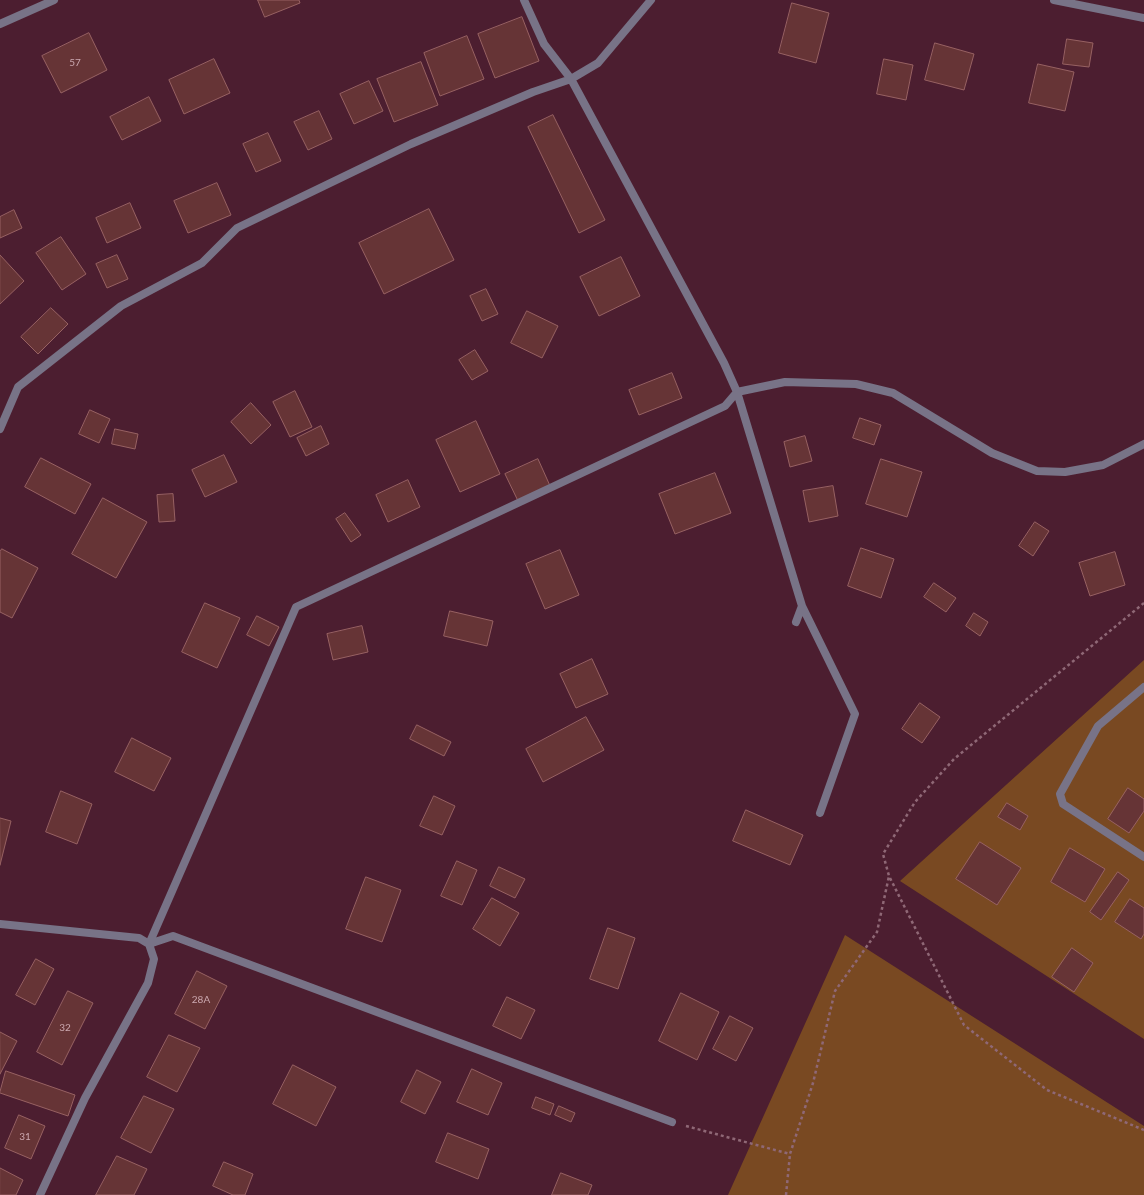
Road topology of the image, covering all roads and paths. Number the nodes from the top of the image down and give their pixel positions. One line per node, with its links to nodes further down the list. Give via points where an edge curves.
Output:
1 (54, 0): 7 (street)
2 (524, 0): 8 (street, via 544,44)
3 (651, 0): 8 (street, via 598,63)
4 (1054, 0): 5 (street)
5 (1068, 1): 6 (street)
6 (1144, 18)
7 (0, 24)
8 (571, 79): 9 (street, via 724,363); 10 (street, via 533,92 411,144 237,228 202,263 121,306 18,387)
9 (737, 392): 11 (street, via 785,382 856,384 893,393 992,453 1037,471 1065,472 1103,465); 13 (street); 20 (street, via 725,406 296,607)
10 (0, 429)
11 (1144, 444)
12 (1144, 603): 18 (path, via 954,759 915,802 883,854)
13 (802, 606): 14 (street); 16 (street, via 855,714)
14 (796, 622)
15 (1144, 687): 17 (street, via 1098,726 1060,794 1063,804)
16 (820, 813)
17 (1144, 857)
18 (889, 876): 22 (path, via 964,1025 1047,1090); 23 (path, via 877,932 836,991 813,1083)
19 (0, 924): 20 (street, via 139,938)
20 (149, 944): 21 (street, via 173,936); 24 (street, via 154,959 148,983 85,1098)
21 (672, 1122): 23 (path)
22 (1144, 1130)
23 (790, 1154): 25 (path)
24 (40, 1195)
25 (786, 1195)

